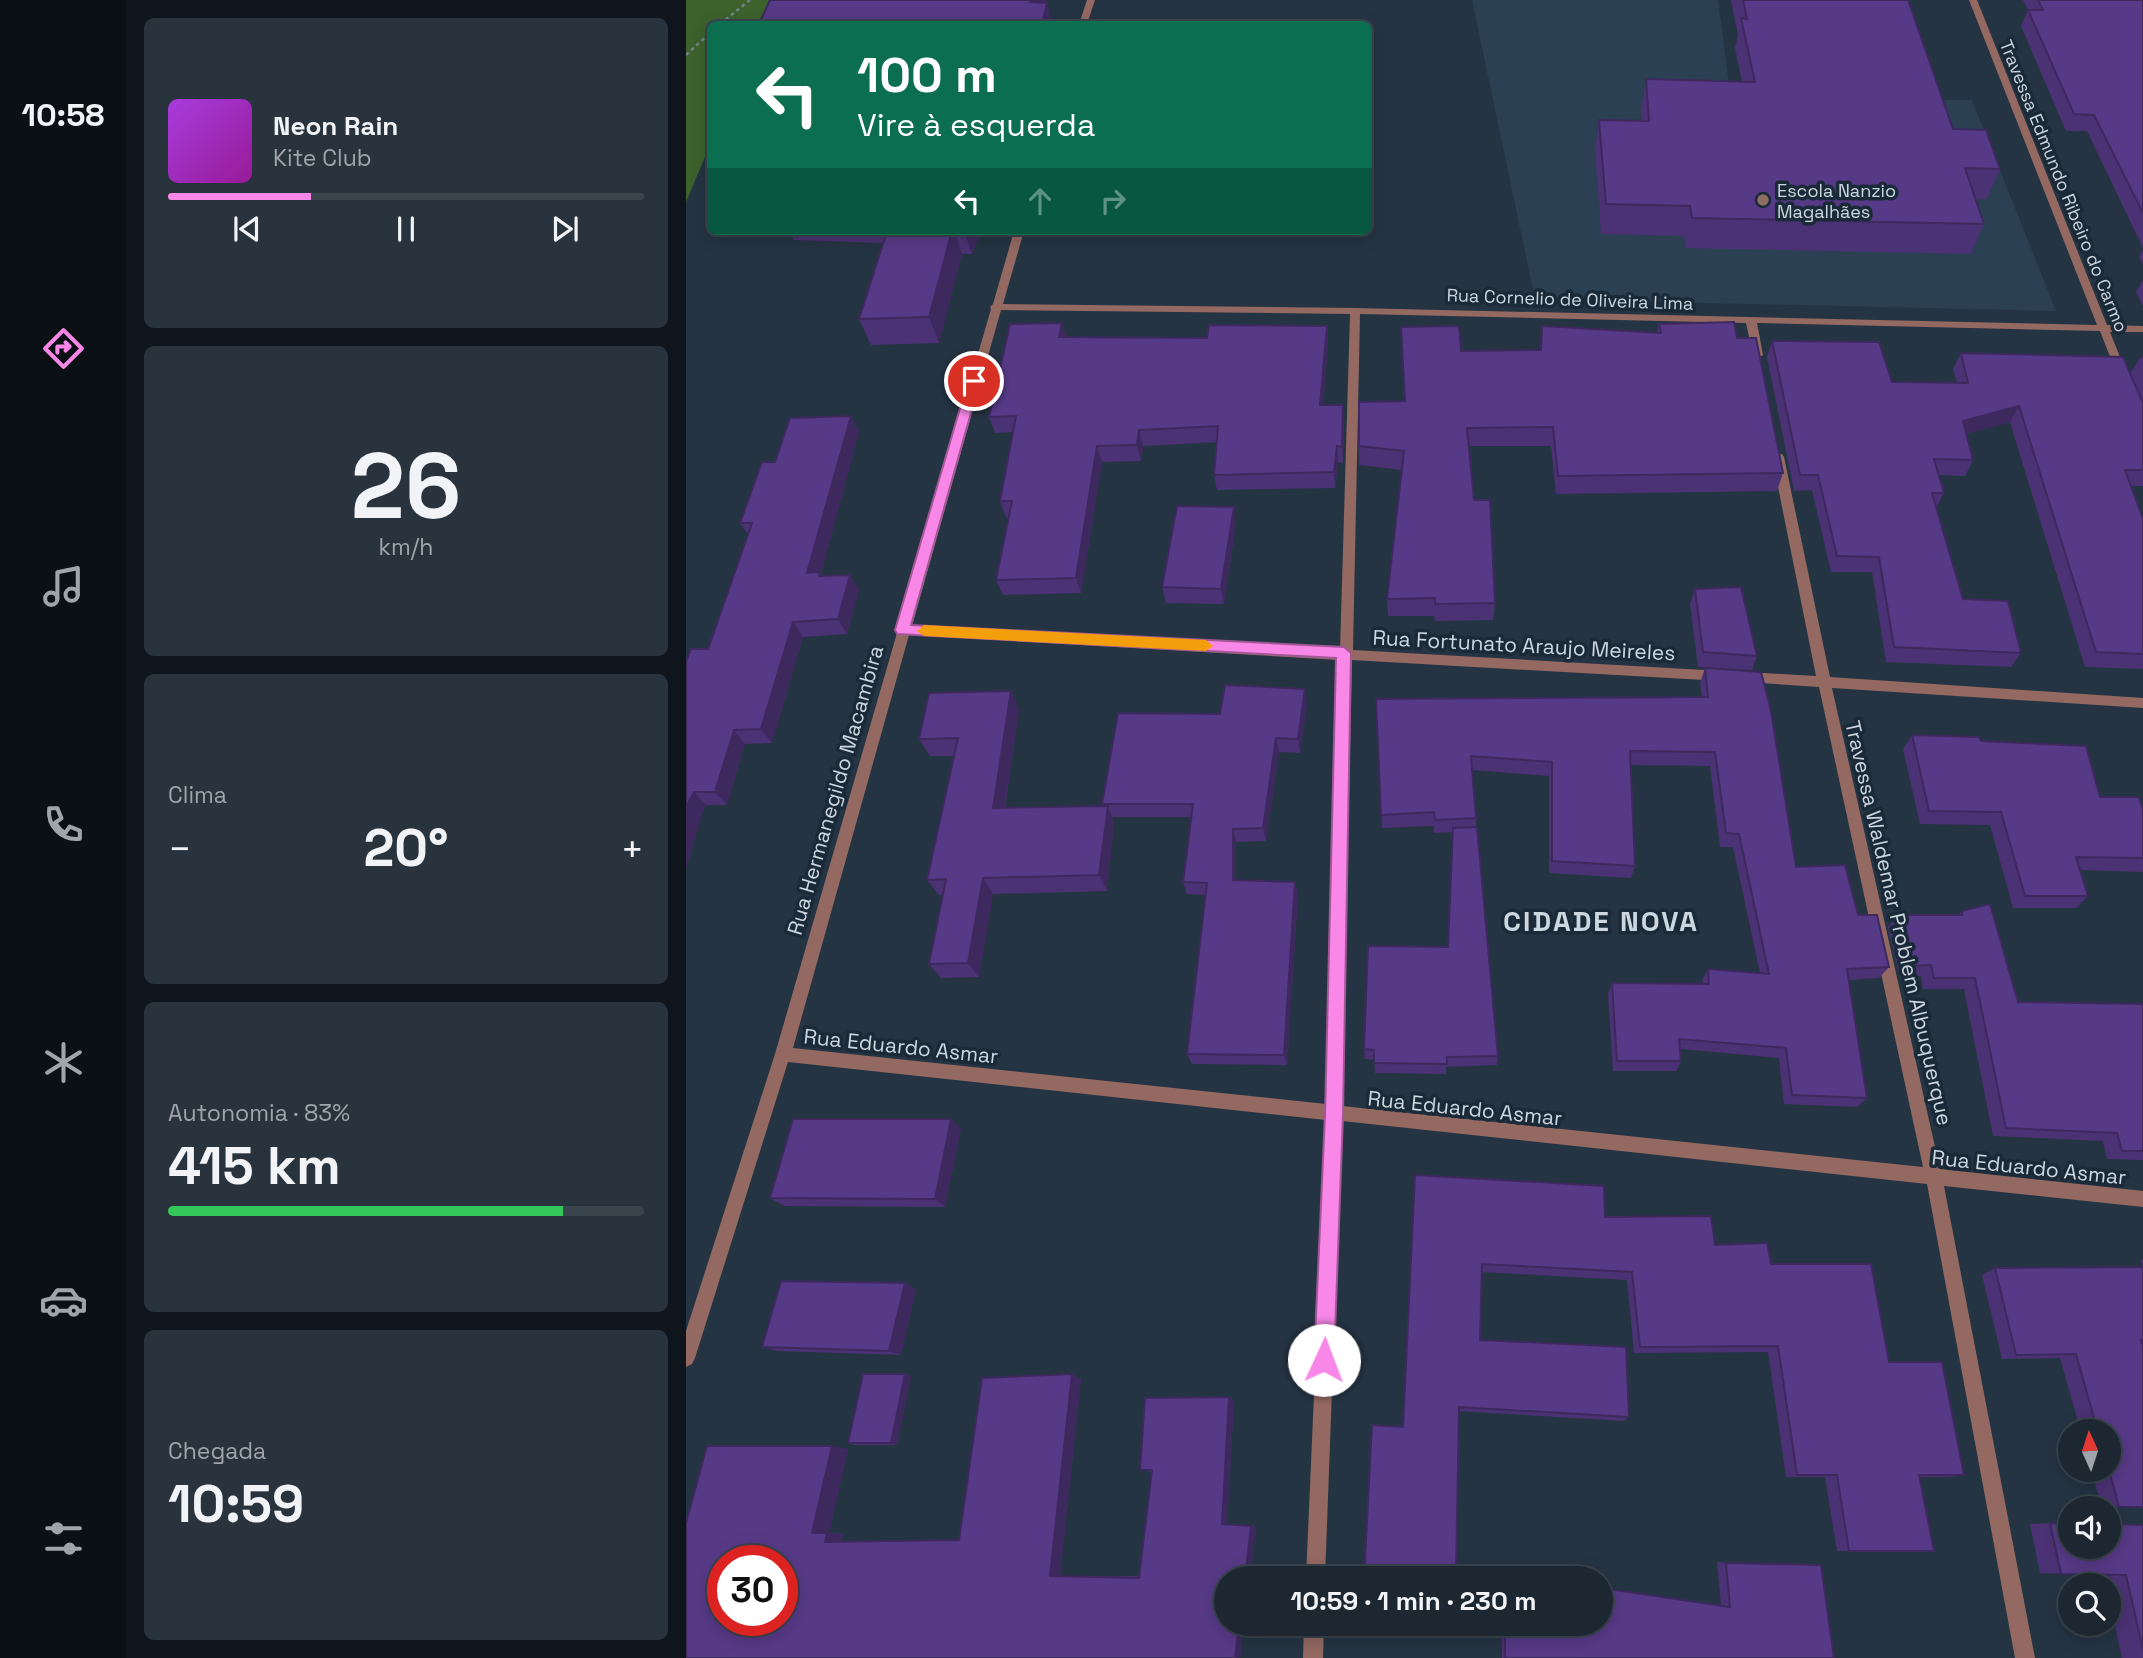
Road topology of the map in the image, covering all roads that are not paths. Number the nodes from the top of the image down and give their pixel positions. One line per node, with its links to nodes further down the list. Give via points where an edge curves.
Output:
1 (1091, 0): 3 (street)
2 (1973, 0): 8 (street, Travessa Edmundo Ribeiro do Carmo)
3 (1084, 21)
4 (1018, 235): 5 (street, Rua Hermanegildo Macambira)
5 (995, 307): 6 (street, Rua Cornelio de Oliveira Lima); 13 (street, Rua Hermanegildo Macambira)
6 (1354, 311): 7 (street, Rua Cornelio de Oliveira Lima); 14 (street)
7 (1751, 322): 8 (street, Rua Cornelio de Oliveira Lima); 10 (street)
8 (2102, 328): 9 (street, Rua Cornelio de Oliveira Lima); 11 (street, Travessa Edmundo Ribeiro do Carmo)
9 (2143, 329)
10 (1762, 375)
11 (2128, 387)
12 (1775, 442): 15 (street, Travessa Waldemar Problem Albuquerque)
13 (902, 630): 14 (street, Rua Fortunato Araujo Meireles); 17 (street, Rua Hermanegildo Macambira)
14 (1344, 653): 15 (street, Rua Fortunato Araujo Meireles); 18 (street)
15 (1824, 682): 16 (street, Rua Fortunato Araujo Meireles); 19 (street, Travessa Waldemar Problem Albuquerque)
16 (2143, 703)
17 (783, 1054): 18 (street, Rua Eduardo Asmar); 21 (street, Rua Hermanegildo Macambira)
18 (1334, 1115): 19 (street, Rua Eduardo Asmar); 22 (street)
19 (1934, 1179): 20 (street, Rua Eduardo Asmar); 25 (street, Travessa Waldemar Problem Albuquerque)
20 (2143, 1199)
21 (686, 1357)
22 (1316, 1566)
23 (1314, 1636): 24 (street)
24 (1313, 1658)
25 (2025, 1658)

